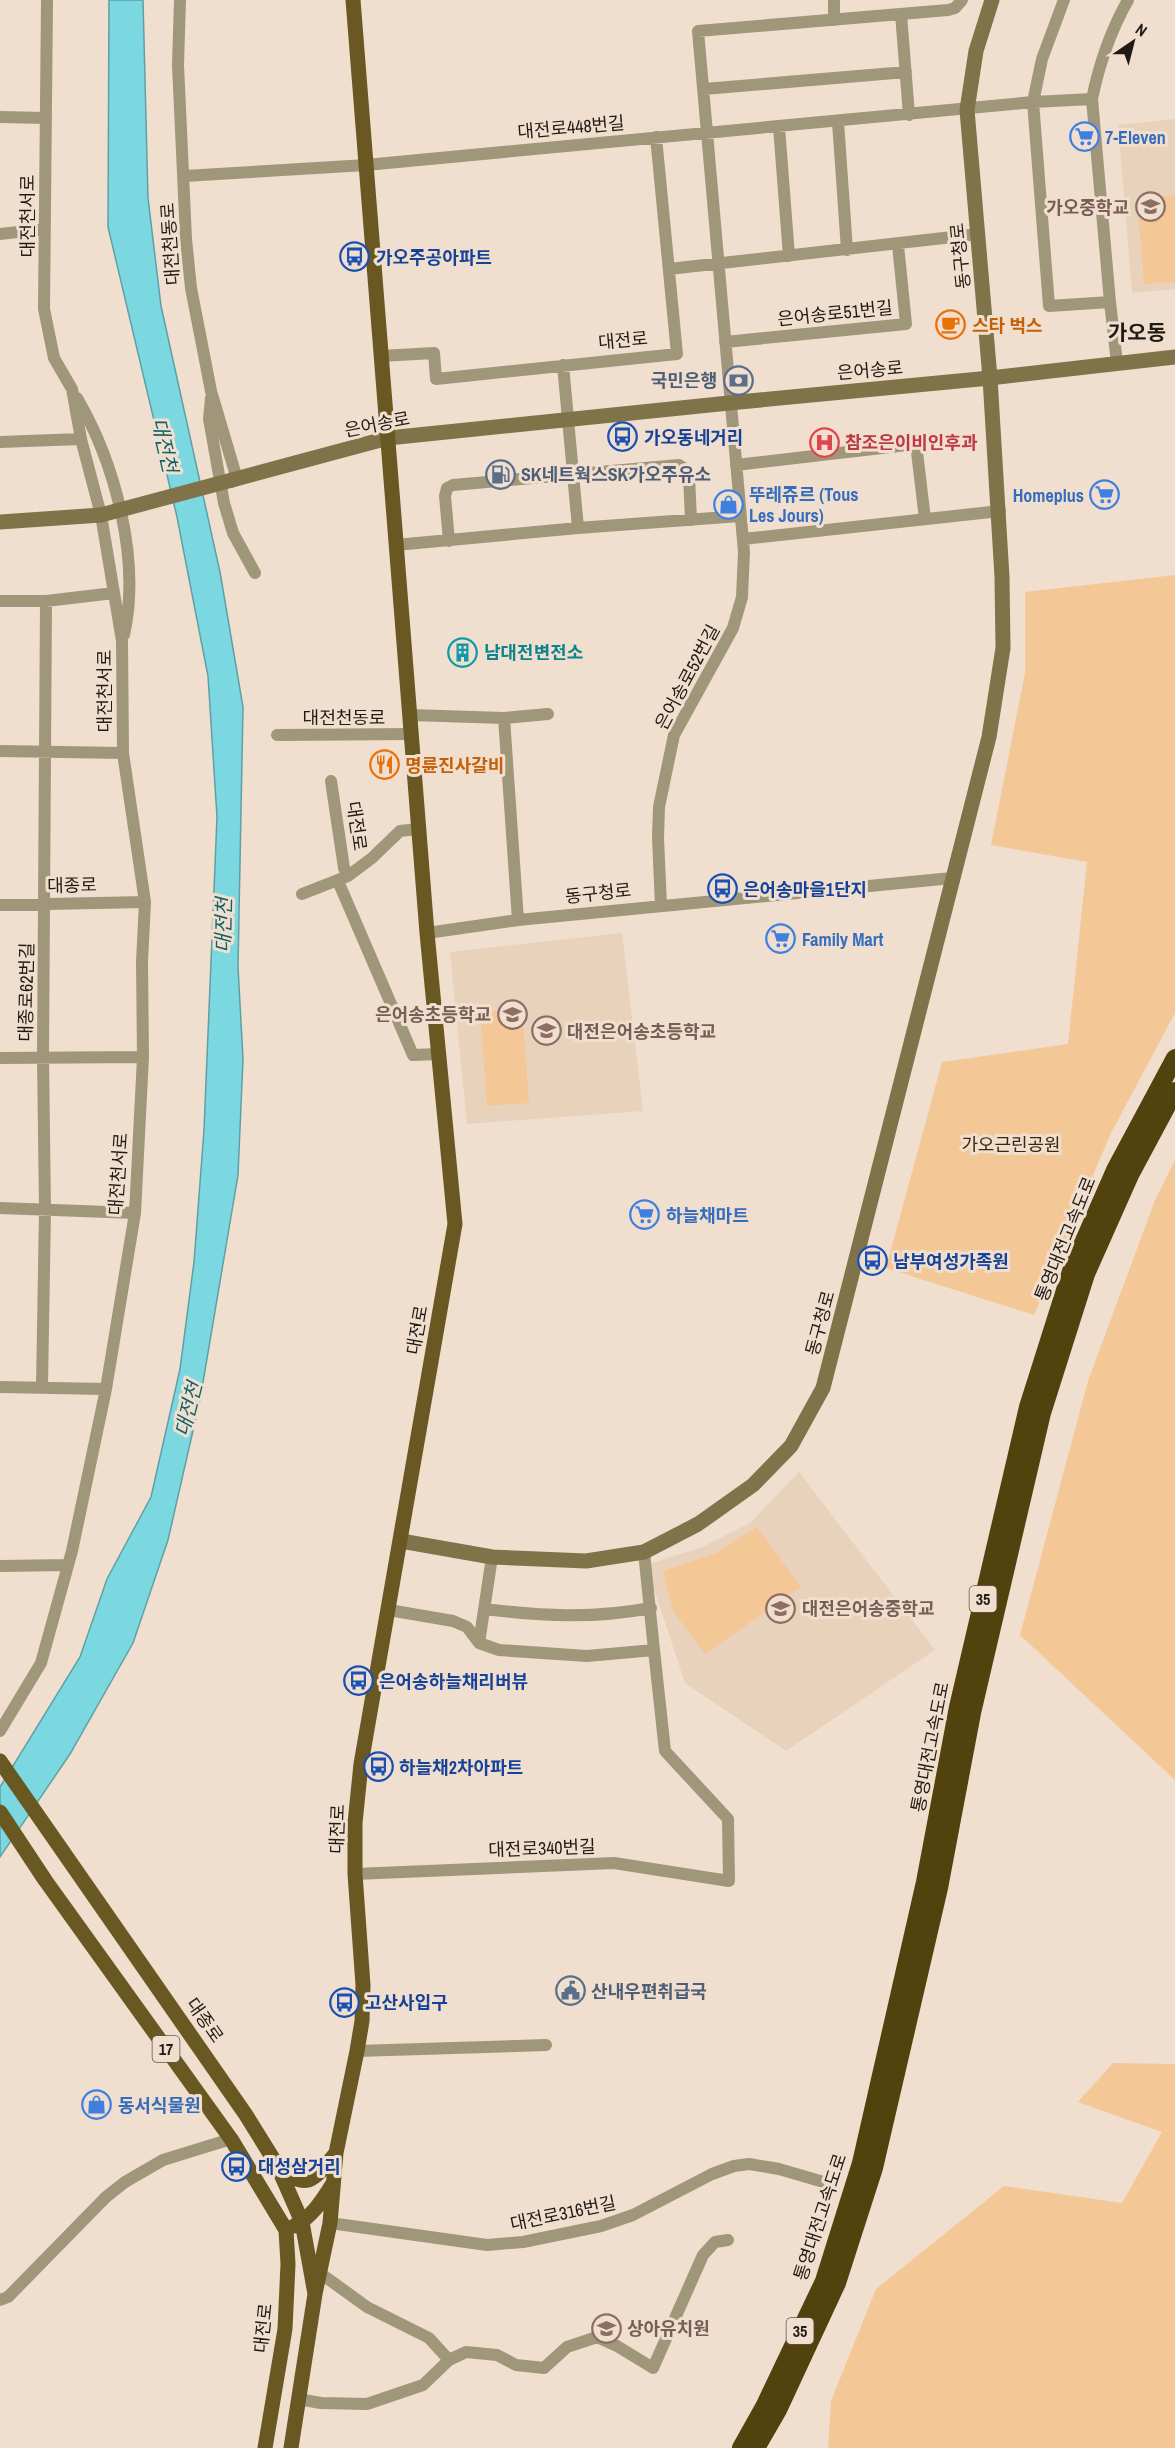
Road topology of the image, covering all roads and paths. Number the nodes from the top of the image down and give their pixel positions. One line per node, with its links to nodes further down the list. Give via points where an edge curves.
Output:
1 (47, 0): 18 (street, 대전천서로)
2 (180, 0): 24 (street, 대전천동로, via 178,64)
3 (353, 0): 23 (main road, 대전로)
4 (834, 0): 10 (street)
5 (962, 0): 9 (street, via 948,10)
6 (992, 0): 15 (main road, 동구청로, via 976,51)
7 (1064, 0): 14 (street, via 1042,59)
8 (1128, 0): 13 (street, via 1109,40)
9 (901, 14): 10 (street); 11 (street)
10 (834, 20): 12 (street, via 698,31)
11 (906, 72): 12 (street); 16 (street)
12 (704, 89): 21 (street)
13 (1092, 99): 14 (street, 대전로448번길); 33 (street)
14 (1033, 102): 15 (street, 대전로448번길); 33 (street, via 1050,306)
15 (968, 110): 16 (street, 대전로448번길); 27 (main road, 동구청로)
16 (909, 115): 19 (street, 대전로448번길)
17 (0, 117): 18 (street)
18 (45, 118): 25 (street, 대전천서로)
19 (838, 122): 20 (street, 대전로448번길); 29 (street)
20 (779, 127): 21 (street, 대전로448번길); 30 (street)
21 (708, 133): 22 (street, 대전로448번길); 31 (street)
22 (656, 137): 23 (street, 대전로448번길); 32 (street, 대전로)
23 (366, 165): 24 (street); 35 (main road, 대전로)
24 (184, 176): 41 (street, 대전천동로, via 191,288)
25 (44, 229): 26 (street); 40 (street, 대전천서로, via 44,309 54,358)
26 (0, 234)
27 (979, 234): 28 (street); 39 (main road, 동구청로)
28 (898, 245): 29 (street); 34 (street, 은어송로51번길, via 906,324)
29 (847, 250): 30 (street)
30 (789, 256): 31 (street)
31 (719, 264): 32 (street); 34 (street)
32 (669, 269): 38 (street, 대전로, via 676,354)
33 (1110, 302): 37 (street)
34 (725, 342): 42 (street)
35 (381, 356): 38 (street, 대전로, via 434,352 436,379); 44 (main road, 대전로)
36 (1175, 357): 37 (main road, 은어송로)
37 (1118, 363): 39 (main road, 은어송로)
38 (563, 365): 43 (street)
39 (990, 378): 42 (main road, 은어송로); 50 (main road, 동구청로)
40 (72, 389): 45 (street, 대전천서로); 64 (street, via 101,445 123,519 129,577)
41 (211, 391): 49 (street, 대전천동로); 60 (street, via 209,419 224,503 233,533)
42 (729, 403): 43 (main road, 은어송로); 47 (street, 은어송로52번길)
43 (568, 419): 44 (main road, 은어송로); 48 (street)
44 (388, 438): 49 (main road, 은어송로); 59 (main road, 대전로)
45 (81, 439): 46 (street); 51 (street, 대전천서로)
46 (0, 442)
47 (736, 465): 52 (street, 은어송로52번길); 54 (street, via 916,444)
48 (573, 473): 53 (street, via 680,465 689,475); 56 (street); 58 (street, via 447,488 444,496)
49 (235, 480): 51 (main road, 은어송로, bridge)
50 (999, 511): 54 (street); 76 (main road, 동구청로, via 1003,648 989,737)
51 (101, 515): 55 (main road); 61 (street, 대전천서로)
52 (740, 516): 53 (street); 57 (street, 은어송로52번길)
53 (691, 519): 56 (street)
54 (925, 519): 57 (street)
55 (0, 522)
56 (578, 528): 58 (street)
57 (743, 539): 81 (street, 은어송로52번길, via 740,607 733,628 674,735 659,807)
58 (449, 541): 59 (street)
59 (396, 545): 66 (main road, 대전로)
60 (255, 573)
61 (114, 593): 63 (street); 64 (street, 대전천서로)
62 (0, 601): 63 (street)
63 (46, 601): 71 (street, 대종로62번길)
64 (122, 641): 72 (street, 대전천서로)
65 (548, 714): 67 (street)
66 (410, 715): 67 (street); 68 (main road, 대전로)
67 (504, 718): 82 (street)
68 (412, 734): 69 (street, 대전천동로); 74 (main road, 대전로)
69 (277, 735)
70 (0, 751): 71 (street)
71 (45, 751): 72 (street); 80 (street, 대종로62번길)
72 (123, 753): 78 (street, 대전천서로)
73 (331, 781): 75 (street, 대전로)
74 (418, 829): 75 (street, 대전로, via 400,831 372,858); 83 (main road, 대전로)
75 (343, 878): 77 (street, 대전로); 84 (street, 대전로, via 412,1054)
76 (952, 878): 81 (street, 동구청로); 97 (main road, 동구청로, via 823,1388 791,1446 753,1485 699,1524)
77 (302, 894)
78 (145, 902): 80 (street, 대종로); 86 (street, 대전천서로)
79 (0, 905): 80 (street, 대종로)
80 (44, 905): 85 (street, 대종로62번길)
81 (662, 906): 82 (street, 동구청로)
82 (518, 920): 83 (street, 동구청로)
83 (427, 933): 84 (main road, 대전로)
84 (438, 1054): 96 (main road, 대전로, via 455,1224)
85 (43, 1056): 86 (street); 87 (street); 91 (street, 대종로62번길)
86 (143, 1057): 92 (street, 대전천서로)
87 (0, 1058)
88 (1175, 1058): 115 (highway, 통영대전고속도로 / 35, via 1115,1170 1072,1268 1028,1407 958,1707)
89 (1175, 1091): 115 (highway, 통영대전고속도로 / 35, via 1130,1175 1086,1274 1042,1413 972,1713 939,1888)
90 (0, 1208): 91 (street)
91 (45, 1210): 92 (street); 94 (street, 대종로62번길)
92 (135, 1213): 95 (street, 대전천서로)
93 (0, 1387): 94 (street)
94 (42, 1387): 95 (street)
95 (106, 1389): 99 (street, 대전천서로)
96 (401, 1541): 98 (main road, 동구청로); 103 (main road, 대전로)
97 (644, 1552): 98 (main road, 동구청로, via 586,1561); 101 (street)
98 (492, 1557): 102 (street)
99 (68, 1565): 100 (street); 106 (street, 대전천서로, via 41,1663)
100 (0, 1566)
101 (651, 1608): 102 (street, via 560,1617); 105 (street)
102 (484, 1609): 104 (street)
103 (389, 1610): 104 (street, via 453,1622 467,1628); 109 (main road, 대전로, via 361,1764)
104 (480, 1643): 105 (street, via 499,1650 587,1656)
105 (654, 1650): 109 (street, 대전로340번길, via 665,1751 728,1820 729,1881 614,1863)
106 (0, 1731)
107 (0, 1761): 114 (main road, 대종로 / 17)
108 (0, 1812): 112 (main road, 17)
109 (355, 1874): 111 (main road, 대전로, via 363,1985)
110 (546, 2045): 111 (street)
111 (357, 2052): 113 (main road, 대전로)
112 (231, 2139): 121 (main road, 17); 125 (street, via 164,2160 125,2182 8,2297)
113 (336, 2154): 114 (main road, via 318,2176 306,2182 293,2180); 116 (main road, 대전로)
114 (278, 2165): 119 (main road, 대종로 / 17)
115 (868, 2166): 118 (highway, 통영대전고속도로 / 35)
116 (333, 2182): 119 (main road, 대전로); 120 (main road)
117 (827, 2183): 120 (street, 대전로316번길, via 779,2169 734,2166 633,2215 601,2226 487,2245)
118 (854, 2212): 130 (highway, 통영대전고속도로 / 35, via 765,2407); 131 (highway, 통영대전고속도로 / 35, via 837,2283 778,2410)
119 (302, 2222): 121 (main road, 대전로); 124 (main road, 17)
120 (330, 2223): 123 (main road)
121 (286, 2230): 128 (main road, 대전로 / 17, via 285,2330)
122 (728, 2240): 126 (street, via 716,2242 703,2255 653,2368 597,2337 567,2347 544,2368 516,2365 497,2355 466,2352)
123 (320, 2272): 124 (main road); 126 (street, via 368,2307 429,2338)
124 (315, 2294): 127 (main road, 17)
125 (0, 2300)
126 (449, 2360): 127 (street, via 423,2385 368,2404)
127 (298, 2399): 129 (main road, 17)
128 (265, 2448)
129 (291, 2448)
130 (741, 2448)
131 (756, 2448)

